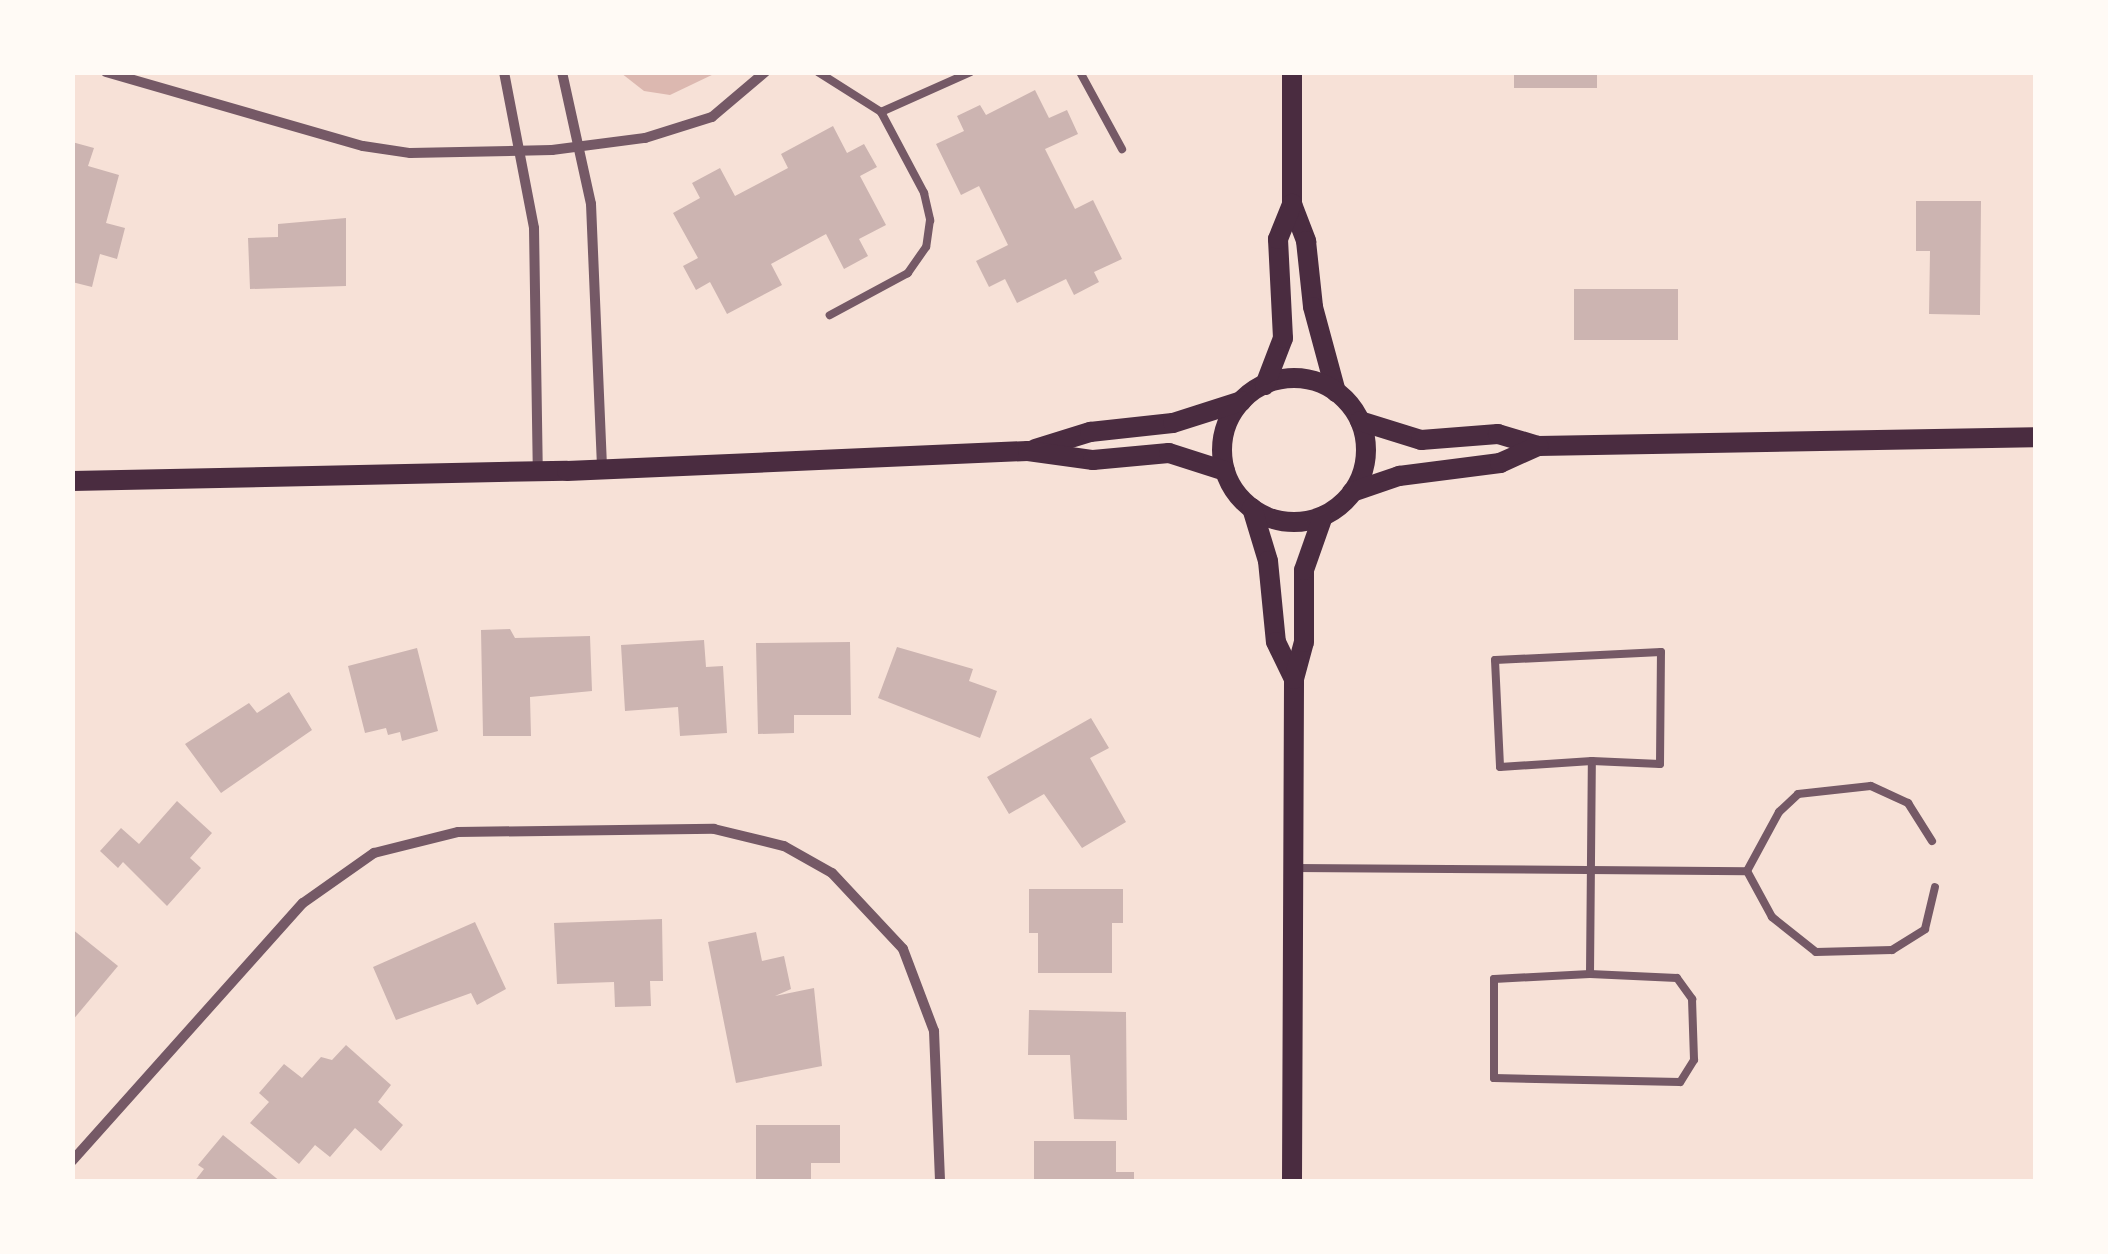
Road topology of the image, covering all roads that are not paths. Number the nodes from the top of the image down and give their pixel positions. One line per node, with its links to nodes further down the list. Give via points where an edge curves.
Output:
1 (106, 72): 9 (street)
2 (504, 72): 13 (street)
3 (562, 72): 11 (street)
4 (765, 72): 11 (street, via 690,127)
5 (818, 72): 10 (lane)
6 (971, 72): 10 (lane)
7 (1080, 72): 12 (lane)
8 (1292, 72): 14 (main road)
9 (132, 76): 13 (street, via 363,146)
10 (881, 112): 15 (lane, via 924,193 929,236 908,273)
11 (581, 146): 13 (street); 23 (street, via 591,204)
12 (1122, 150)
13 (522, 151): 25 (street, via 534,228)
14 (1292, 204): 16 (main road, via 1278,240 1283,338); 17 (main road, via 1306,241 1313,308)
15 (830, 315)
16 (1265, 385): 17 (main road, via 1302,379); 18 (main road)
17 (1336, 392): 19 (main road)
18 (1242, 401): 22 (main road, via 1173,423 1090,432); 24 (main road, via 1224,434)
19 (1360, 421): 21 (main road, via 1421,440 1498,434); 27 (main road, via 1366,458)
20 (2036, 437): 21 (main road)
21 (1538, 446): 27 (main road, via 1500,463 1400,476)
22 (1028, 451): 23 (main road); 24 (main road, via 1093,460 1169,453)
23 (602, 470): 25 (main road)
24 (1225, 471): 28 (main road)
25 (538, 472): 26 (main road)
26 (72, 481)
27 (1352, 492): 29 (main road)
28 (1252, 508): 29 (main road, via 1286,522); 30 (main road, via 1268,561 1276,642)
29 (1323, 516): 30 (main road, via 1304,570 1304,642)
30 (1294, 679): 33 (main road)
31 (1592, 761): 31 (lane, via 1660,764 1660,652 1495,660 1500,767); 34 (lane)
32 (1932, 841): 35 (lane, via 1908,802 1871,786 1798,794 1779,812)
33 (1294, 868): 34 (lane); 40 (main road)
34 (1590, 870): 35 (lane); 37 (lane)
35 (1747, 871): 36 (lane, via 1772,918 1816,952 1892,950 1925,929)
36 (1934, 887)
37 (1590, 974): 37 (lane, via 1494,979 1494,1078 1680,1082 1694,1060 1692,999 1677,978)
38 (72, 1160): 39 (street, via 304,903 359,862 424,837 714,829 798,854 832,872 902,949 930,1014 940,1084)
39 (940, 1182)
40 (1292, 1182)

